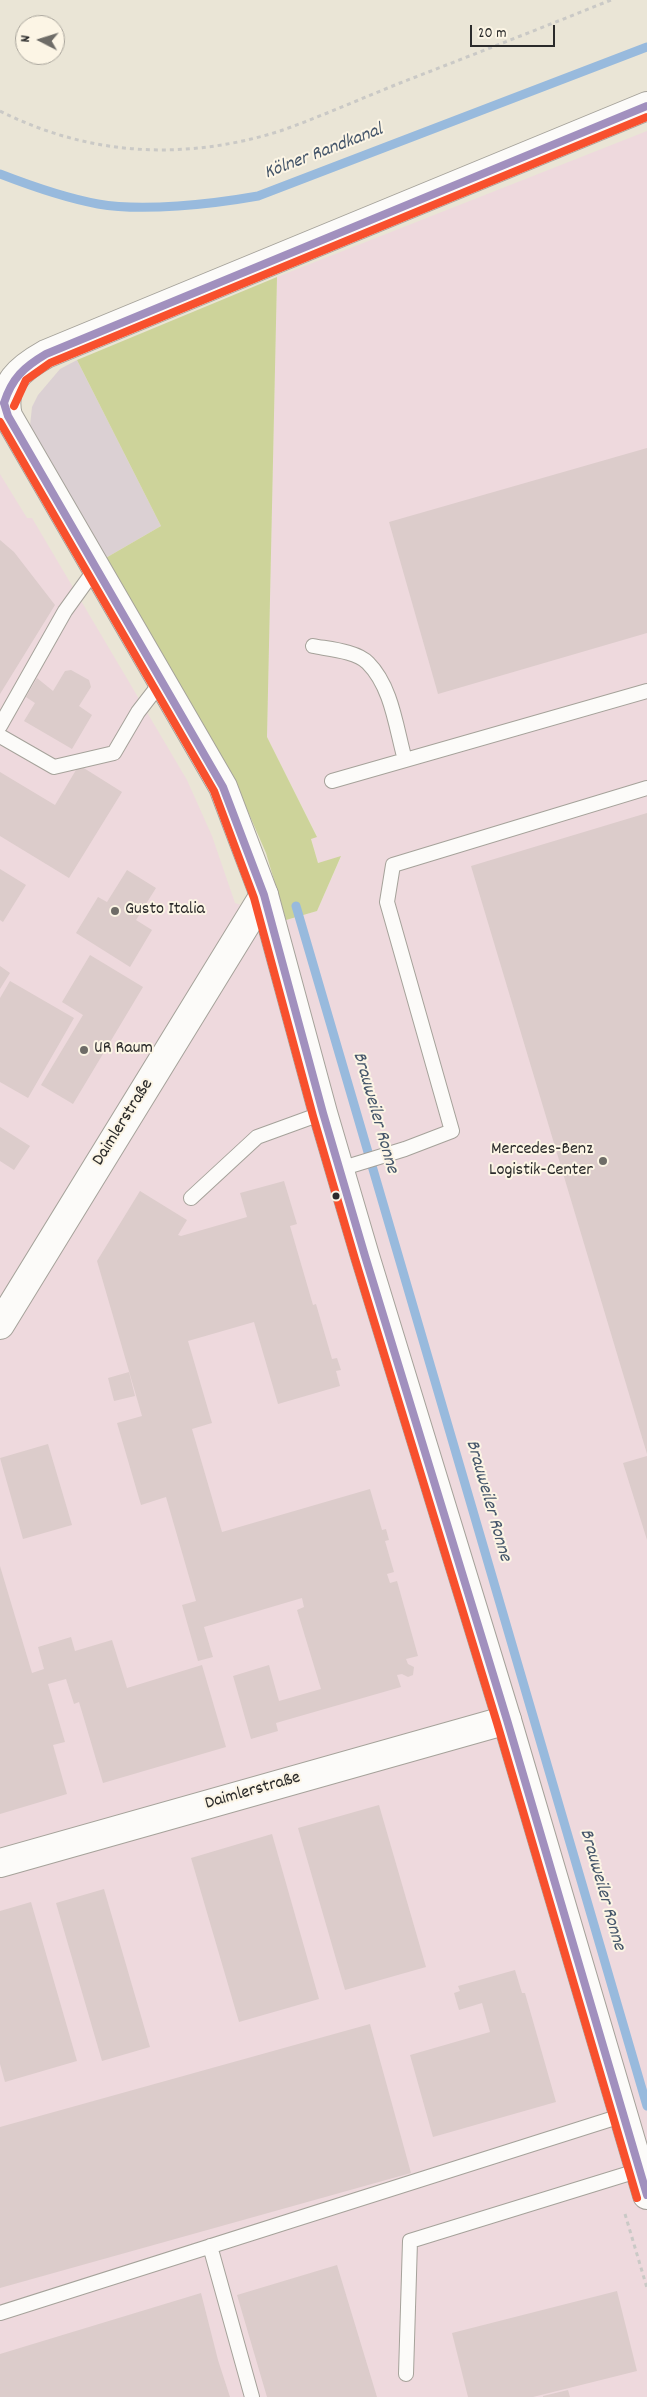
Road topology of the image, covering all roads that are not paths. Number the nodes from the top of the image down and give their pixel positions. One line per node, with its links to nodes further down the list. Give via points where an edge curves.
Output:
1 (647, 106): 2 (street, via 46,354 21,368 10,383)
2 (2, 404): 3 (street)
3 (96, 568): 5 (street); 7 (lane, via 65,611)
4 (313, 646): 9 (lane, via 342,651 367,662 385,688)
5 (162, 681): 8 (lane, via 138,712 114,753 54,767); 12 (street, via 223,788)
6 (647, 691): 9 (lane)
7 (0, 726)
8 (0, 736)
9 (405, 760): 10 (lane)
10 (332, 781)
11 (647, 788): 14 (lane, via 393,865 387,902 452,1131)
12 (264, 895): 13 (street); 16 (street, Daimlerstraße)
13 (323, 1113): 14 (street); 15 (lane, via 257,1137)
14 (340, 1169): 17 (street)
15 (190, 1198)
16 (0, 1325)
17 (507, 1720): 18 (street, Daimlerstraße); 19 (street)
18 (0, 1863)
19 (624, 2115): 20 (street); 21 (lane)
20 (644, 2182): 23 (lane, via 410,2241)
21 (210, 2246): 22 (lane); 24 (lane)
22 (0, 2313)
23 (406, 2374)
24 (252, 2397)

